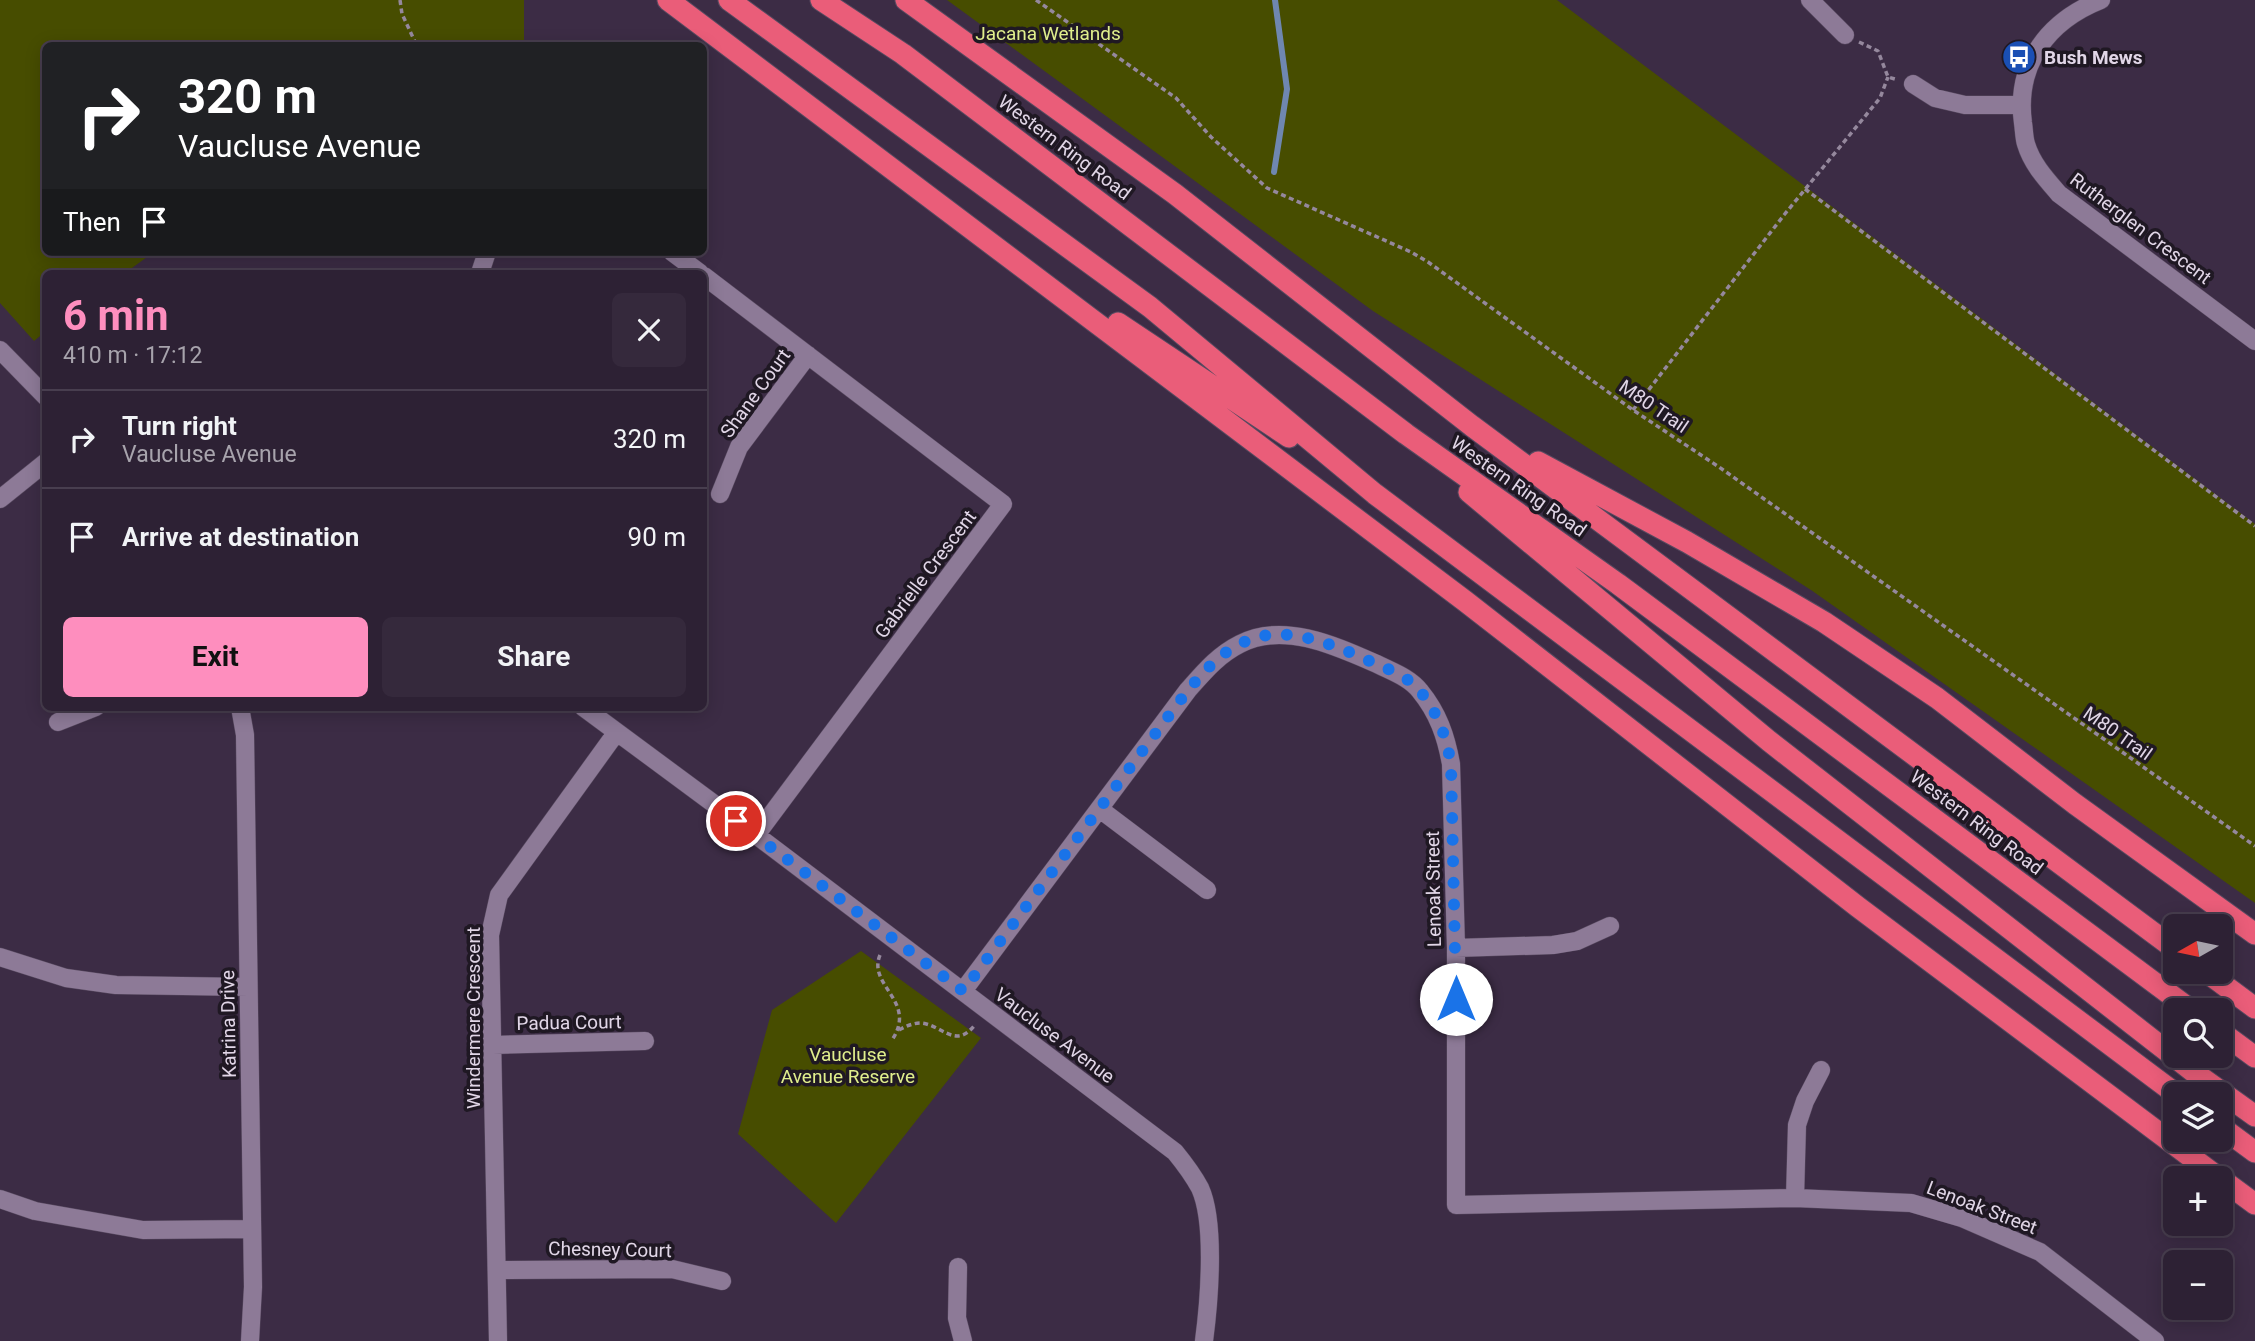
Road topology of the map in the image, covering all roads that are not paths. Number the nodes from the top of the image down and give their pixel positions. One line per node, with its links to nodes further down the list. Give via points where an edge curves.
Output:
1 (668, 0): 10 (highway)
2 (729, 0): 22 (highway, via 1150,307)
3 (821, 0): 19 (highway, Western Ring Road, via 903,54)
4 (906, 0): 18 (highway, Western Ring Road, via 1175,194)
5 (1810, 0): 7 (street)
6 (2101, 0): 9 (street, Rutherglen Crescent, via 2076,11 2040,45 2025,78)
7 (1845, 36)
8 (1913, 85): 9 (street, via 1936,98 1965,104)
9 (2020, 105): 14 (street, Rutherglen Crescent, via 2025,144 2039,171 2059,194)
10 (844, 131): 22 (highway, via 1171,360); 51 (highway)
11 (677, 256): 12 (street, Gabrielle Crescent)
12 (697, 270)
13 (707, 278): 16 (street, Gabrielle Crescent)
14 (2255, 341)
15 (0, 350): 17 (street)
16 (808, 355): 21 (street, Shane Court, via 739,447); 30 (street, Gabrielle Crescent, via 1003,504)
17 (42, 393)
18 (1472, 426): 33 (highway, via 1824,622 1937,698); 34 (highway, Western Ring Road)
19 (1406, 434): 40 (highway, Western Ring Road, via 1618,584); 48 (highway, via 1492,513 1769,741)
20 (42, 465): 23 (street)
21 (720, 494)
22 (1375, 494): 47 (highway)
23 (0, 499)
24 (86, 711): 27 (street)
25 (241, 711): 38 (street, Katrina Drive, via 245,735)
26 (588, 711): 28 (street)
27 (58, 723)
28 (616, 733): 30 (street, Vaucluse Avenue); 44 (street, Windermere Crescent, via 499,895 490,935)
29 (1101, 810): 31 (street); 35 (street, Lenoak Street, via 1188,690 1213,662 1241,643 1272,635 1314,639 1343,649 1418,688 1447,740); 39 (street, Lenoak Street)
30 (757, 835): 39 (street, Vaucluse Avenue)
31 (1207, 890)
32 (1610, 926): 35 (street, via 1577,941 1553,945)
33 (2255, 934)
34 (2163, 940)
35 (1456, 948): 53 (street, Lenoak Street, via 1456,1205)
36 (0, 957): 38 (street, via 66,978 116,985)
37 (2222, 984): 41 (highway)
38 (248, 987): 56 (street, Katrina Drive)
39 (963, 991): 63 (street, Vaucluse Avenue, via 1175,1152 1186,1166 1201,1190 1206,1215 1210,1303)
40 (2175, 998)
41 (2255, 1009)
42 (645, 1041): 44 (street, Padua Court)
43 (2233, 1041): 45 (highway)
44 (493, 1045): 58 (street, Windermere Crescent)
45 (2255, 1057)
46 (1821, 1070): 53 (street, via 1797,1125)
47 (2163, 1084)
48 (2255, 1116)
49 (2233, 1136): 50 (highway)
50 (2255, 1152)
51 (2204, 1166)
52 (2233, 1188): 55 (highway)
53 (1795, 1198): 64 (street, Lenoak Street, via 1911,1203 1962,1218 2040,1252)
54 (0, 1199): 56 (street, via 47,1213 143,1230)
55 (2255, 1204)
56 (252, 1229): 60 (street, Katrina Drive)
57 (958, 1267): 62 (street, via 957,1318)
58 (497, 1270): 59 (street, Chesney Court, via 673,1269); 61 (street, Windermere Crescent)
59 (722, 1281)
60 (250, 1341)
61 (498, 1341)
62 (963, 1341)
63 (1204, 1341)
64 (2155, 1341)

